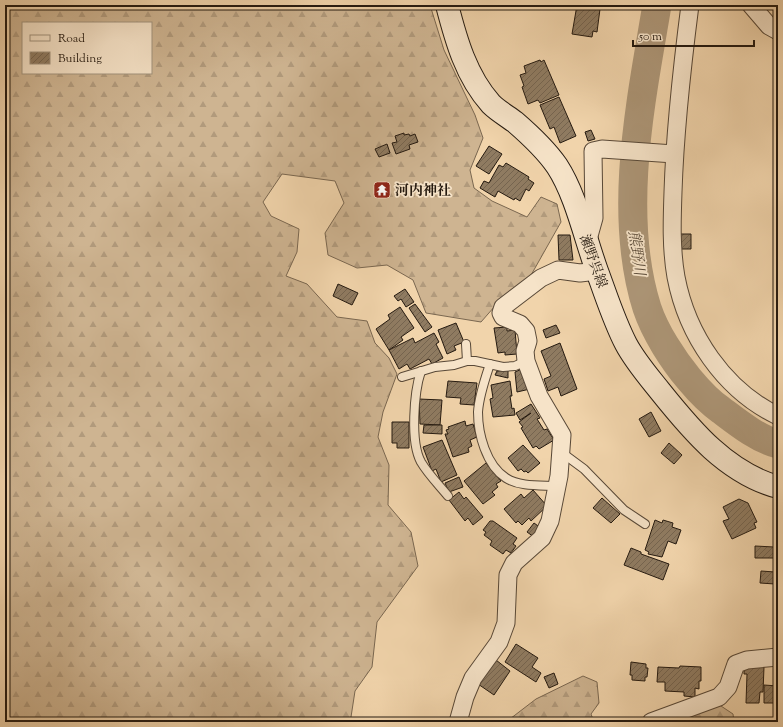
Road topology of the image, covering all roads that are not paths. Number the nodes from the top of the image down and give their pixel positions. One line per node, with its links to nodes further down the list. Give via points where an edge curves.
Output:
1 (446, 5): 6 (main road, 瀬野呉線, via 456,38 476,84 492,105 541,147 557,166 567,185)
2 (690, 5): 5 (street)
3 (751, 5): 4 (street, via 769,26)
4 (778, 31)
5 (671, 154): 6 (street, via 602,149 593,151 594,218); 14 (street, via 672,237 676,277 686,310 707,354 730,382 759,406)
6 (587, 243): 7 (main road, 瀬野呉線)
7 (597, 271): 10 (street, via 580,273 558,270 541,278 503,307 503,317 520,324 526,330); 17 (main road, 瀬野呉線, via 626,344 640,366 686,423 724,459 750,476)
8 (466, 344): 9 (lane)
9 (467, 361): 11 (lane); 12 (lane)
10 (526, 361): 11 (lane, via 515,366); 15 (street, via 539,396 562,435)
11 (490, 364): 16 (lane, via 478,412 481,436 488,456 506,478 536,485)
12 (421, 371): 13 (lane); 18 (lane, via 416,386 415,404 417,450 420,461)
13 (402, 377)
14 (778, 416)
15 (562, 452): 16 (street); 19 (lane, via 584,469 624,510)
16 (557, 486): 21 (street, via 550,521 542,538 514,563 508,576 506,623 499,642 473,678)
17 (778, 487)
18 (448, 496)
19 (645, 524)
20 (778, 657): 22 (street, via 747,660 736,664 728,687 719,697)
21 (458, 722)
22 (651, 722)

